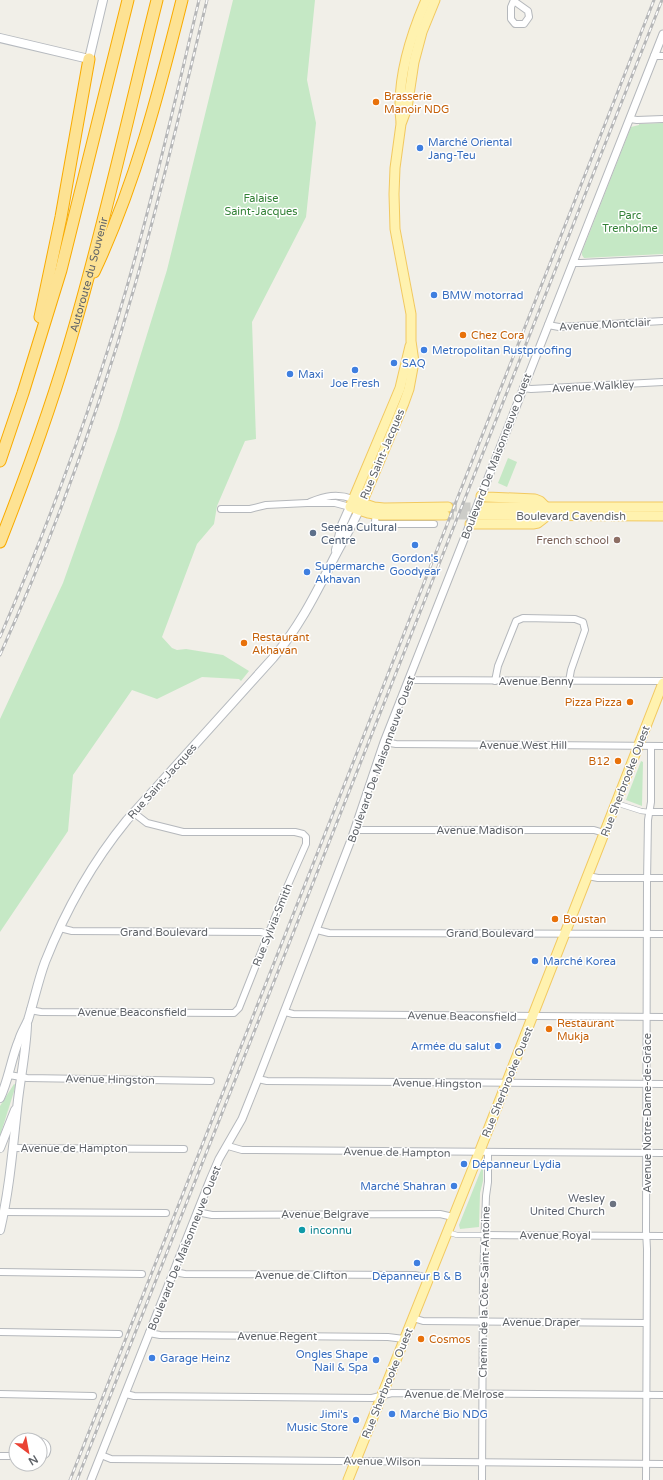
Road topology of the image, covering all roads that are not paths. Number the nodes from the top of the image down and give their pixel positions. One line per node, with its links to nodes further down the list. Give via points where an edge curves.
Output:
1 (103, 0): 11 (main road)
2 (128, 0): 22 (highway, via 62,270)
3 (157, 0): 17 (highway, Autoroute du Souvenir)
4 (182, 0): 17 (highway, via 136,167 109,240)
5 (426, 0): 14 (main road, Rue Saint-Jacques, via 405,62 399,108)
6 (435, 0): 14 (main road, Rue Saint-Jacques, via 420,42 407,108)
7 (663, 34): 9 (street, Boulevard De Maisonneuve Ouest)
8 (0, 38): 11 (main road)
9 (654, 56): 10 (street); 12 (street, Boulevard De Maisonneuve Ouest)
10 (663, 56)
11 (89, 59): 22 (highway, via 61,217)
12 (630, 119): 13 (street); 16 (street, Boulevard De Maisonneuve Ouest)
13 (663, 119)
14 (401, 124): 24 (main road, Rue Saint-Jacques, via 395,175 394,214 398,250 411,314 414,362 409,389)
15 (663, 259): 16 (street)
16 (573, 262): 19 (street, Boulevard De Maisonneuve Ouest)
17 (83, 296): 33 (highway, Autoroute du Souvenir, via 41,433)
18 (663, 322): 19 (street, Avenue Montclair, via 559,327)
19 (548, 325): 21 (street, Boulevard De Maisonneuve Ouest)
20 (663, 382): 21 (street, Avenue Walkley, via 531,390)
21 (523, 388): 25 (street, Boulevard De Maisonneuve Ouest)
22 (23, 394): 23 (highway)
23 (0, 461)
24 (356, 505): 27 (street, via 342,496 331,495 307,503 266,505 250,509); 29 (main road); 29 (main road, via 446,511); 45 (main road, Rue Saint-Jacques, via 351,528 310,606 283,645)
25 (480, 505): 28 (main road, Boulevard Cavendish); 28 (main road, via 487,497 535,499 540,500); 32 (street, Boulevard De Maisonneuve Ouest, bridge)
26 (663, 507): 28 (main road, Boulevard Cavendish)
27 (221, 509)
28 (547, 511): 30 (main road, Boulevard Cavendish); 32 (main road, via 538,523 533,524)
29 (376, 514): 31 (street, via 377,524)
30 (663, 516)
31 (434, 524)
32 (470, 524): 34 (street, Boulevard De Maisonneuve Ouest)
33 (0, 542)
34 (409, 679): 35 (street, Avenue Benny); 38 (street, Boulevard De Maisonneuve Ouest)
35 (495, 680): 36 (street, Avenue Benny); 36 (street, via 516,621 523,618 575,619 583,622 585,630 570,670)
36 (569, 681): 37 (street, Avenue Benny)
37 (663, 682): 39 (main road, Rue Sherbrooke Ouest)
38 (384, 742): 39 (street, Avenue West Hill); 46 (street, Boulevard De Maisonneuve Ouest)
39 (639, 746): 40 (street, Avenue West Hill); 42 (main road, Rue Sherbrooke Ouest)
40 (651, 746): 41 (street, Avenue West Hill); 43 (street, Avenue Notre-Dame-de-Grâce)
41 (663, 746)
42 (616, 803): 43 (street, via 640,812); 47 (main road, Rue Sherbrooke Ouest)
43 (649, 812): 44 (street); 49 (street, Avenue Notre-Dame-de-Grâce)
44 (663, 812)
45 (134, 813): 51 (main road, Rue Saint-Jacques, via 90,870); 53 (street, Rue Sylvia-Smith, via 147,823 183,832 295,832 305,836 306,844)
46 (355, 830): 47 (street, Avenue Madison, via 594,830); 52 (street, Boulevard De Maisonneuve Ouest)
47 (604, 833): 48 (main road, Rue Sherbrooke Ouest)
48 (588, 876): 49 (street); 54 (main road, Rue Sherbrooke Ouest)
49 (647, 878): 50 (street); 55 (street, Avenue Notre-Dame-de-Grâce)
50 (663, 878)
51 (60, 928): 53 (street, Grand Boulevard, via 72,931); 57 (main road, Rue Saint-Jacques, via 45,963)
52 (317, 930): 54 (street, Grand Boulevard, via 327,933); 59 (street, Boulevard De Maisonneuve Ouest)
53 (268, 934): 58 (street, Rue Sylvia-Smith, via 239,1008)
54 (565, 934): 55 (street, Grand Boulevard); 60 (main road, Rue Sherbrooke Ouest)
55 (647, 934): 56 (street, Grand Boulevard); 61 (street, Avenue Notre-Dame-de-Grâce)
56 (663, 934)
57 (30, 1010): 58 (street, Avenue Beaconsfield); 63 (main road, Rue Saint-Jacques)
58 (234, 1012)
59 (285, 1012): 60 (street, Avenue Beaconsfield); 66 (street, Boulevard De Maisonneuve Ouest)
60 (533, 1016): 61 (street, Avenue Beaconsfield); 68 (main road, Rue Sherbrooke Ouest)
61 (647, 1017): 62 (street, Avenue Beaconsfield); 69 (street, Avenue Notre-Dame-de-Grâce)
62 (663, 1017)
63 (28, 1020): 64 (main road, Rue Saint-Jacques); 65 (main road, Rue Saint-Jacques)
64 (8, 1075): 65 (street, Avenue Hingston); 71 (main road, Rue Saint-Jacques)
65 (21, 1078): 67 (street, Avenue Hingston); 72 (main road, Rue Saint-Jacques)
66 (258, 1079): 68 (street, Avenue Hingston); 73 (street, Boulevard De Maisonneuve Ouest)
67 (211, 1081)
68 (506, 1083): 69 (street, Avenue Hingston); 77 (main road, Rue Sherbrooke Ouest)
69 (646, 1084): 70 (street, Avenue Hingston); 78 (street, Avenue Notre-Dame-de-Grâce)
70 (663, 1084)
71 (0, 1098)
72 (18, 1102): 74 (main road); 75 (main road)
73 (228, 1146): 77 (street, Avenue de Hampton, via 242,1150); 81 (street, Boulevard De Maisonneuve Ouest, via 216,1164)
74 (0, 1148)
75 (12, 1148): 76 (street, Avenue de Hampton); 80 (main road)
76 (184, 1149)
77 (483, 1153): 78 (street, Avenue de Hampton); 83 (main road, Rue Sherbrooke Ouest); 86 (street, Chemin de la Côte-Saint-Antoine)
78 (647, 1153): 79 (street, Avenue de Hampton); 87 (street, Avenue Notre-Dame-de-Grâce)
79 (663, 1153)
80 (4, 1212): 82 (street); 84 (main road)
81 (197, 1212): 83 (street, Avenue Belgrave, via 212,1215 440,1214); 90 (street, Boulevard De Maisonneuve Ouest)
82 (166, 1213)
83 (453, 1217): 85 (main road, Rue Sherbrooke Ouest)
84 (0, 1230)
85 (447, 1232): 86 (street, Avenue Royal); 92 (main road, Rue Sherbrooke Ouest)
86 (485, 1235): 87 (street, Avenue Royal); 94 (street, Chemin de la Côte-Saint-Antoine)
87 (646, 1236): 88 (street, Avenue Royal); 95 (street, Avenue Notre-Dame-de-Grâce)
88 (663, 1236)
89 (0, 1272): 91 (street)
90 (174, 1272): 92 (street, Avenue de Clifton, via 415,1275); 97 (street, Boulevard De Maisonneuve Ouest)
91 (142, 1274)
92 (429, 1278): 93 (main road, Rue Sherbrooke Ouest)
93 (413, 1318): 94 (street, Avenue Draper, via 423,1321); 99 (main road, Rue Sherbrooke Ouest)
94 (483, 1322): 95 (street, Avenue Draper); 102 (street, Chemin de la Côte-Saint-Antoine)
95 (646, 1323): 104 (street, Avenue Notre-Dame-de-Grâce)
96 (0, 1332): 98 (street)
97 (150, 1333): 99 (street, Avenue Regent); 101 (street, Boulevard De Maisonneuve Ouest)
98 (119, 1334)
99 (404, 1339): 103 (main road, Rue Sherbrooke Ouest)
100 (0, 1394): 106 (street)
101 (126, 1394): 103 (street, Avenue de Melrose, via 350,1398 372,1398); 107 (street, Boulevard De Maisonneuve Ouest)
102 (483, 1394): 103 (street, Avenue de Melrose); 104 (street, Avenue de Melrose); 109 (street, Chemin de la Côte-Saint-Antoine)
103 (382, 1395): 108 (main road, Rue Sherbrooke Ouest)
104 (646, 1395): 105 (street, Avenue de Melrose); 110 (street, Avenue Notre-Dame-de-Grâce)
105 (663, 1395)
106 (93, 1396)
107 (101, 1455): 108 (street, Avenue Wilson, via 112,1458); 112 (street, Boulevard De Maisonneuve Ouest)
108 (355, 1461): 109 (street, Avenue Wilson); 113 (main road, Rue Sherbrooke Ouest)
109 (482, 1462): 110 (street, Avenue Wilson); 114 (street, Chemin de la Côte-Saint-Antoine)
110 (646, 1464): 111 (street, Avenue Wilson); 115 (street, Avenue Notre-Dame-de-Grâce)
111 (663, 1464)
112 (91, 1480)
113 (348, 1480)
114 (482, 1480)
115 (646, 1480)

